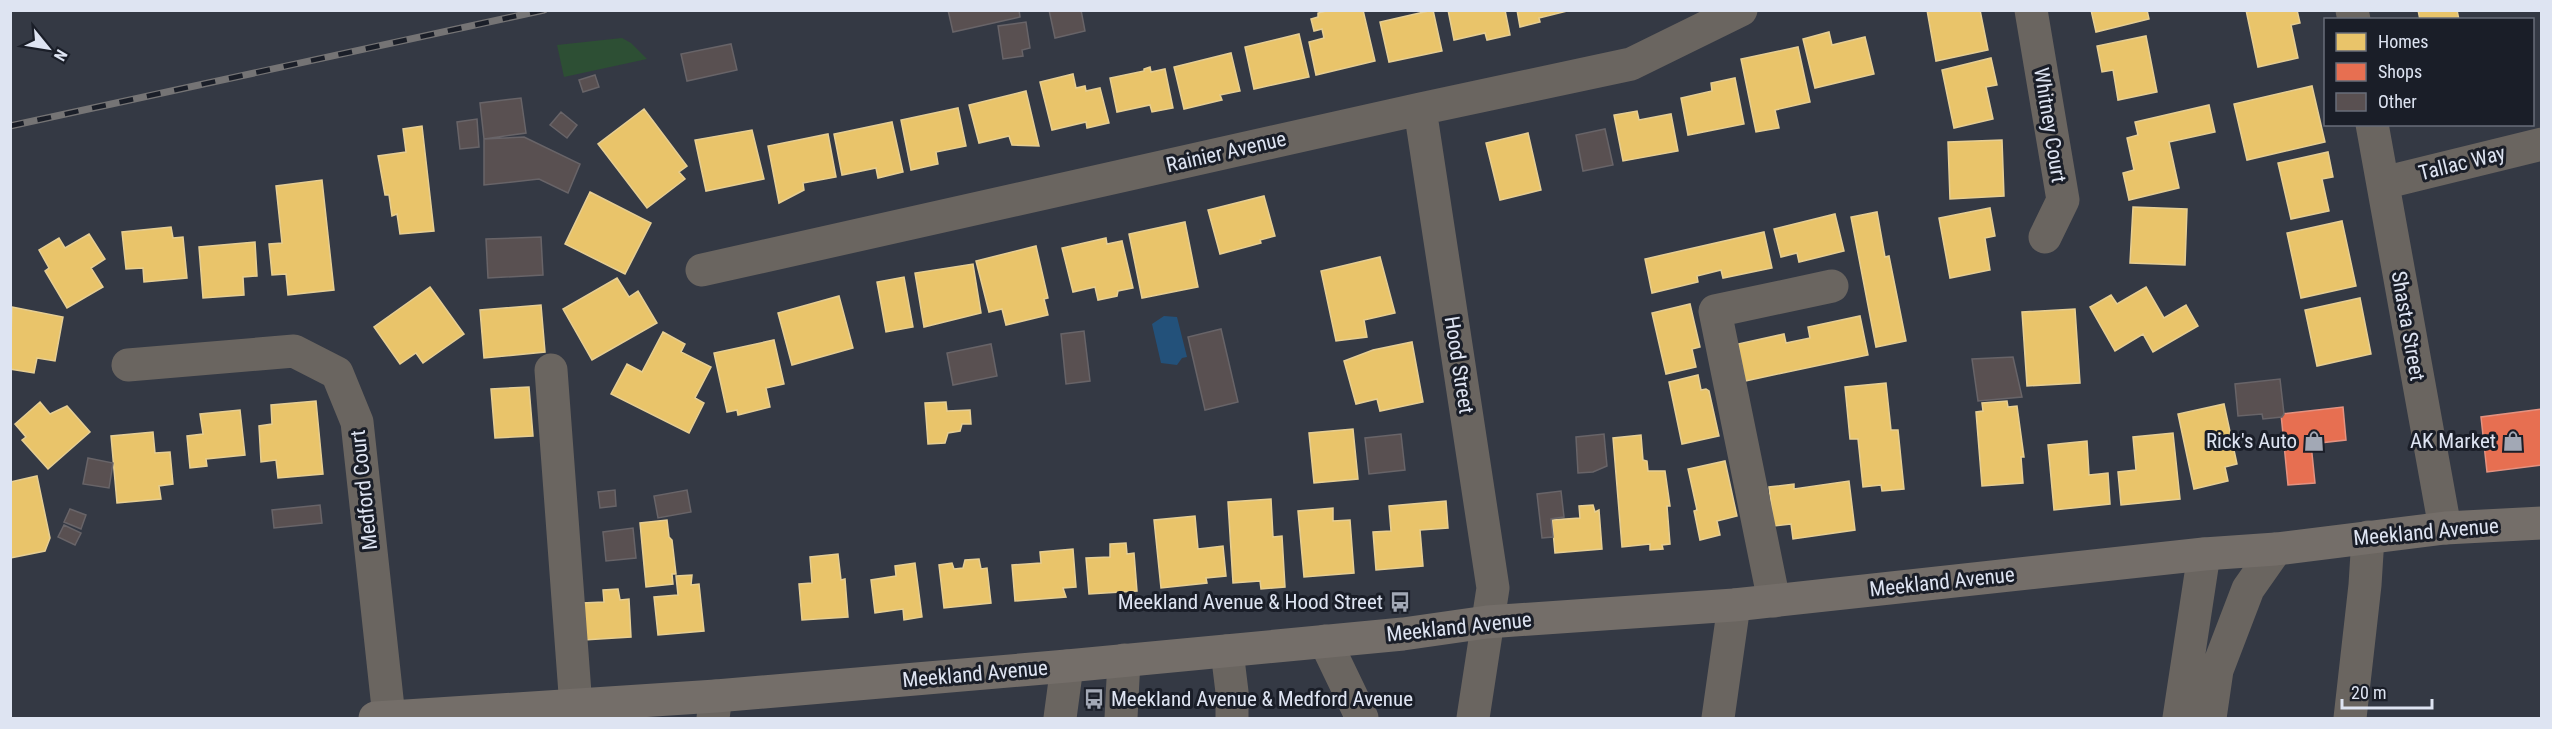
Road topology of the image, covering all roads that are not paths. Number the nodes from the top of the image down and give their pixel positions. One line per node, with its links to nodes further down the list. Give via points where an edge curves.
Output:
1 (1741, 10): 3 (street, Rainier Avenue, via 1631,64)
2 (2031, 10): 7 (street, Whitney Court, via 2063,200)
3 (1420, 109): 8 (street, Rainier Avenue); 19 (street, Hood Street, via 1492,580)
4 (2372, 126): 6 (street, Shasta Street)
5 (2541, 144): 6 (street, Tallac Way)
6 (2383, 183): 13 (street, Shasta Street)
7 (2045, 237)
8 (702, 270)
9 (1832, 286): 17 (street, via 1715,311)
10 (128, 365): 27 (street, Medford Court, via 294,351 337,373 357,422)
11 (551, 370): 24 (street)
12 (2541, 523): 13 (main road, Meekland Avenue)
13 (2445, 528): 14 (main road, Meekland Avenue)
14 (2368, 537): 15 (main road, Meekland Avenue); 36 (street)
15 (2276, 549): 16 (main road, Meekland Avenue); 35 (street, via 2248,589 2217,669)
16 (2204, 554): 17 (main road, Meekland Avenue); 34 (street)
17 (1774, 601): 18 (main road, Meekland Avenue)
18 (1734, 605): 19 (main road, Meekland Avenue); 33 (street)
19 (1487, 622): 20 (main road, Meekland Avenue); 32 (street, Hood Street)
20 (1325, 641): 21 (main road, Meekland Avenue); 31 (street)
21 (1227, 651): 22 (main road, Meekland Avenue); 30 (street)
22 (1124, 660): 23 (main road, Meekland Avenue); 29 (street)
23 (1067, 666): 25 (main road, Meekland Avenue); 28 (street)
24 (576, 707): 25 (main road, Meekland Avenue); 26 (main road, Meekland Avenue)
25 (715, 707)
26 (491, 715): 27 (main road, Meekland Avenue)
27 (382, 718)
28 (1060, 718)
29 (1121, 718)
30 (1232, 718)
31 (1362, 718)
32 (1473, 718)
33 (1718, 718)
34 (2179, 718)
35 (2210, 718)
36 (2350, 718)

